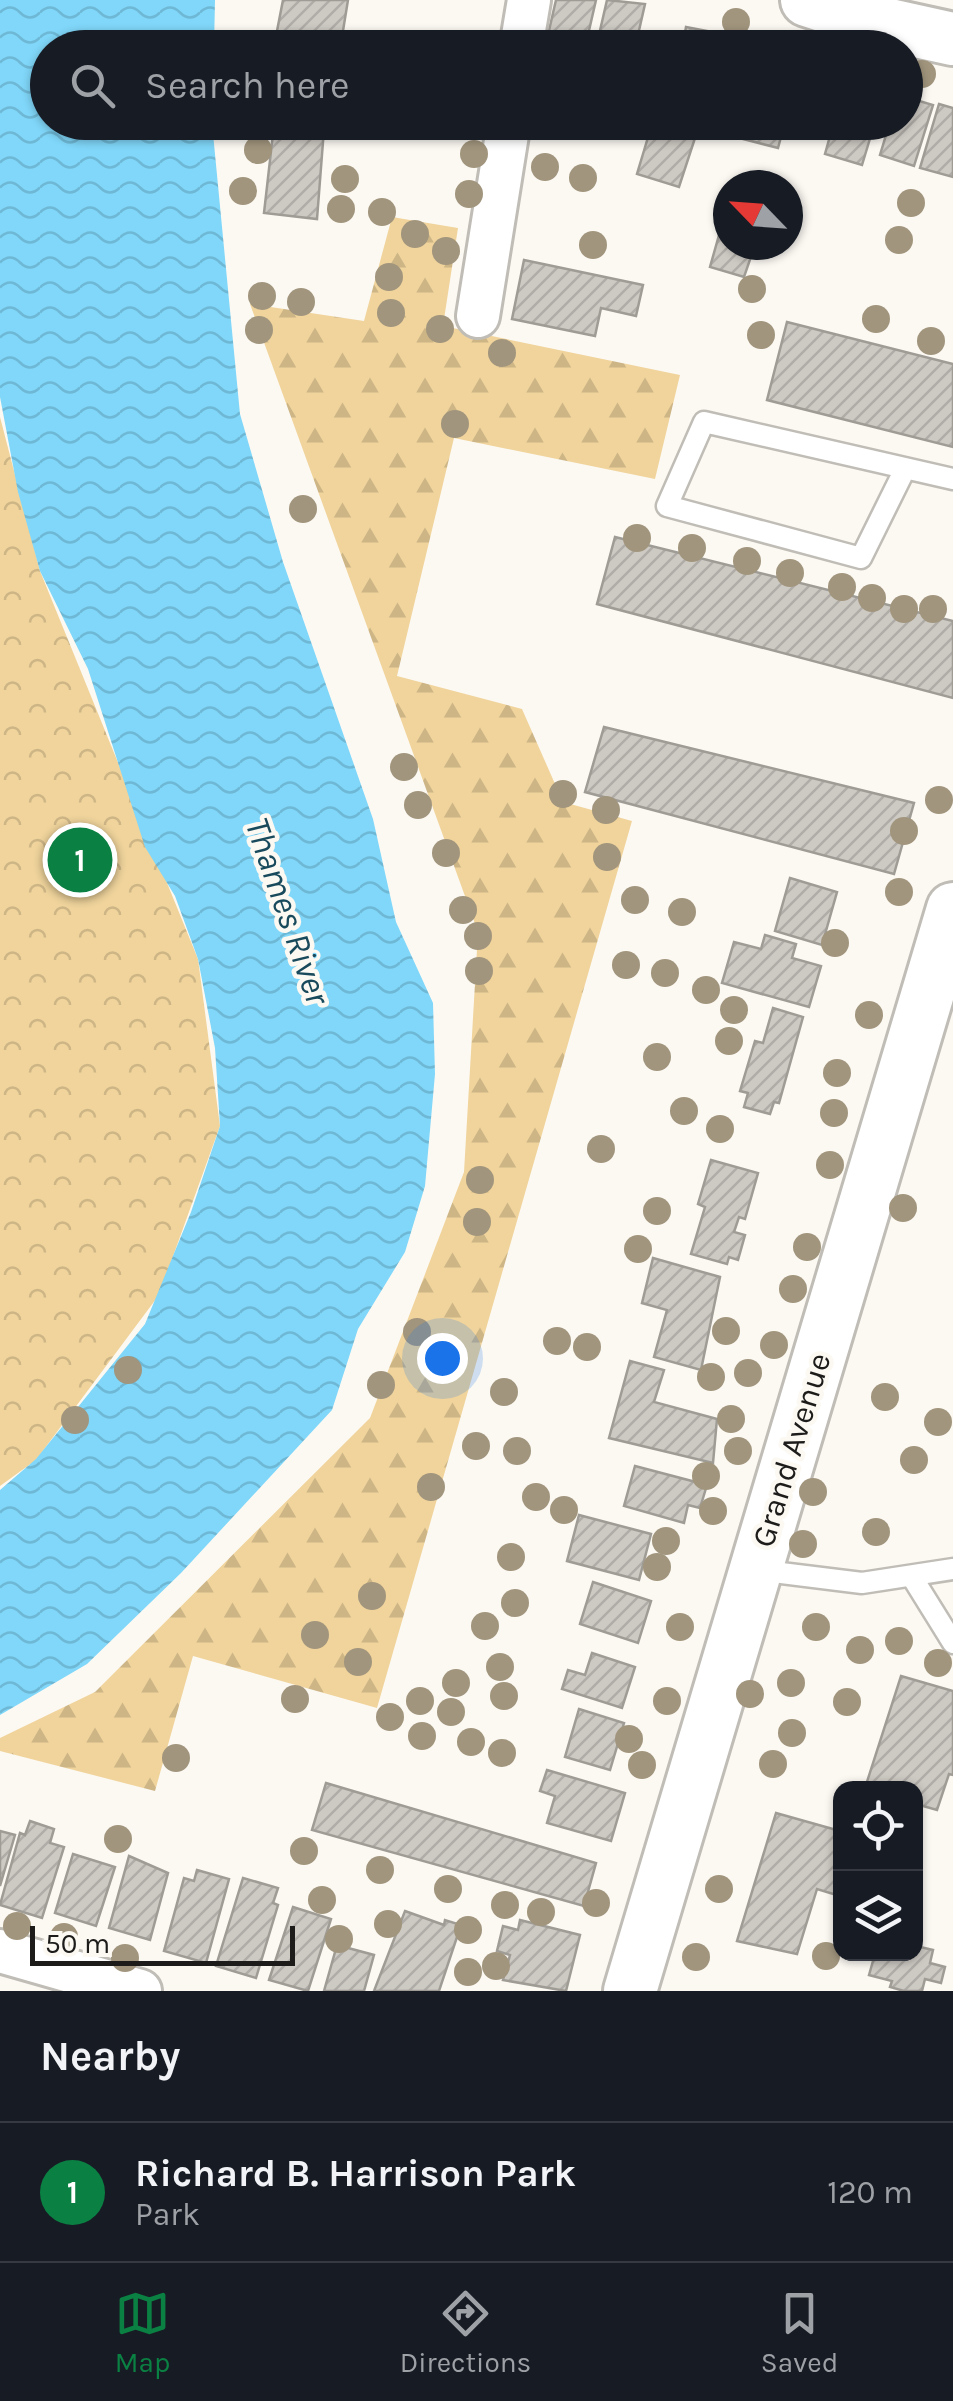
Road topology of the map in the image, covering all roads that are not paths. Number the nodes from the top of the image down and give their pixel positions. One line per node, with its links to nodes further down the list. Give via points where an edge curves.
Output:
1 (529, 0): 3 (street)
2 (807, 0): 4 (street)
3 (524, 30)
4 (912, 30)
5 (923, 32): 6 (street)
6 (953, 39)
7 (506, 140): 8 (street)
8 (478, 316)
9 (905, 468): 9 (lane, via 704,422 666,506 862,558); 10 (lane)
10 (953, 480)
11 (953, 909): 13 (street, Grand Avenue)
12 (953, 1569): 14 (lane)
13 (755, 1570): 14 (lane, via 862,1583); 18 (street, Grand Avenue)
14 (912, 1577): 15 (lane)
15 (953, 1643)
16 (0, 1951): 17 (street)
17 (140, 1991)
18 (632, 1991)

